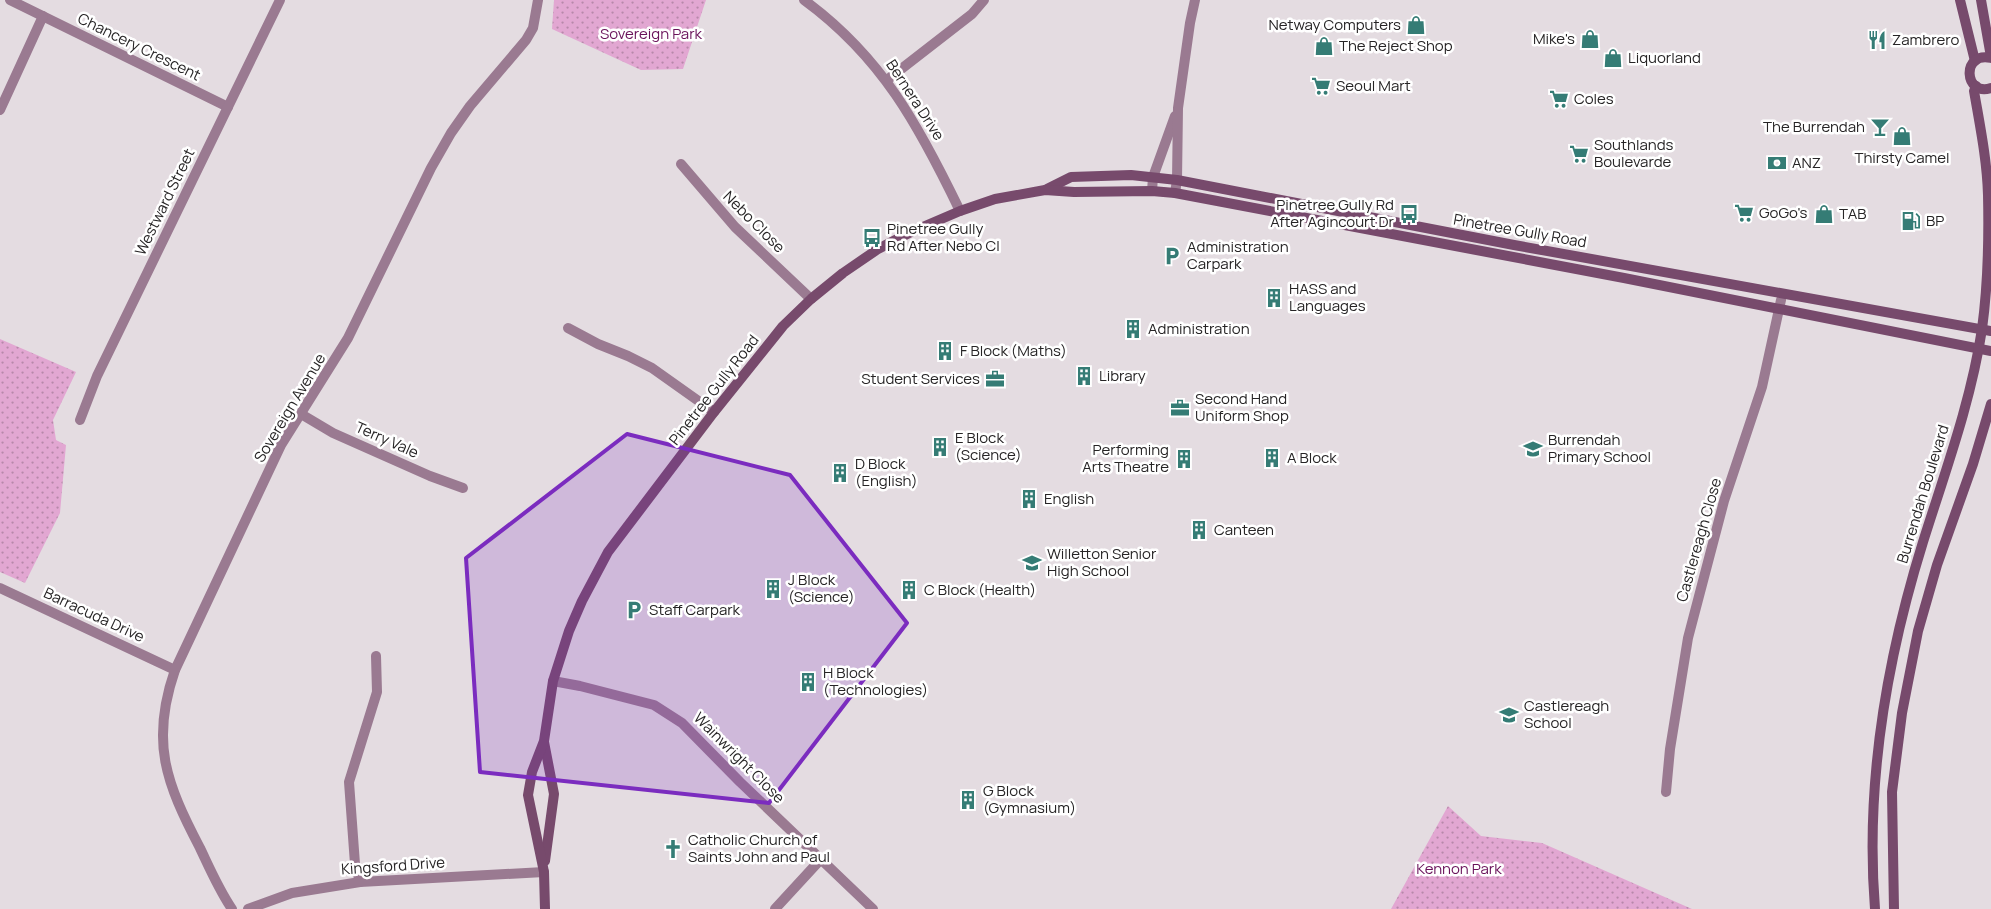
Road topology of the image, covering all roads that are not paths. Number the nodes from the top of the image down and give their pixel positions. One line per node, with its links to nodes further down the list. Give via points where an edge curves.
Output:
1 (10, 0): 9 (street, Chancery Crescent)
2 (280, 0): 15 (street, Westward Street)
3 (538, 0): 33 (street, Sovereign Avenue, via 533,28 451,133 348,338)
4 (804, 0): 12 (street, Bernera Drive, via 853,41)
5 (984, 0): 12 (street, via 972,14)
6 (1196, 0): 16 (street)
7 (1960, 0): 11 (main road)
8 (1981, 0): 10 (main road)
9 (43, 16): 15 (street, Chancery Crescent); 17 (street)
10 (1991, 57): 11 (main road)
11 (1974, 61): 13 (main road, Burrendah Boulevard, via 1969,74)
12 (886, 80): 24 (street, Bernera Drive, via 928,145)
13 (1976, 86): 14 (main road); 28 (main road, Burrendah Boulevard, via 1974,92 1988,195)
14 (1991, 88)
15 (228, 107): 34 (street, Westward Street, via 96,376)
16 (1178, 108): 19 (street); 20 (street)
17 (0, 110)
18 (681, 164): 25 (street, Nebo Close, via 734,227)
19 (1153, 177): 20 (main road, Pinetree Gully Road); 21 (main road, Pinetree Gully Road, via 1071,177); 22 (street)
20 (1177, 180): 23 (street); 28 (main road, Pinetree Gully Road, via 1506,244)
21 (1045, 190): 22 (main road, Pinetree Gully Road); 24 (main road, Pinetree Gully Road, via 996,199)
22 (1152, 191): 23 (main road, Pinetree Gully Road)
23 (1175, 193): 26 (main road, Pinetree Gully Road)
24 (960, 211): 25 (main road, Pinetree Gully Road, via 878,249)
25 (810, 299): 32 (main road, Pinetree Gully Road)
26 (1780, 304): 29 (main road, Pinetree Gully Road); 41 (street, Castlereagh Close, via 1762,387 1724,501 1688,638)
27 (568, 328): 32 (street, via 652,368)
28 (1986, 331): 29 (main road, Burrendah Boulevard)
29 (1978, 348): 30 (main road, Pinetree Gully Road); 50 (main road, Burrendah Boulevard, via 1962,417 1899,627 1882,709 1874,791 1872,868)
30 (1991, 351)
31 (1991, 404): 51 (main road, via 1936,565 1918,632 1902,713 1892,792)
32 (714, 412): 39 (main road, Pinetree Gully Road, via 608,552 576,616)
33 (301, 414): 35 (street, Terry Vale, via 333,433); 38 (street, Sovereign Avenue, via 281,445)
34 (80, 420)
35 (463, 488)
36 (0, 588): 38 (street, Barracuda Drive)
37 (376, 656): 44 (street, via 377,692 349,782 355,864)
38 (175, 670): 45 (street, Sovereign Avenue, via 166,695 162,729 167,772 180,811)
39 (553, 681): 40 (main road, Pinetree Gully Road); 42 (street, Wainwright Close, via 654,705 682,722)
40 (544, 741): 43 (main road, Pinetree Gully Road, via 554,794); 43 (main road, Pinetree Gully Road, via 532,772 528,795)
41 (1666, 792)
42 (821, 859): 48 (street); 49 (street, Wainwright Close)
43 (544, 872): 44 (street, Kingsford Drive); 47 (main road, Pinetree Gully Road)
44 (360, 882): 46 (street, Kingsford Drive, via 292,893)
45 (232, 909)
46 (248, 909)
47 (545, 909)
48 (775, 909)
49 (873, 909)
50 (1875, 909)
51 (1894, 909)

